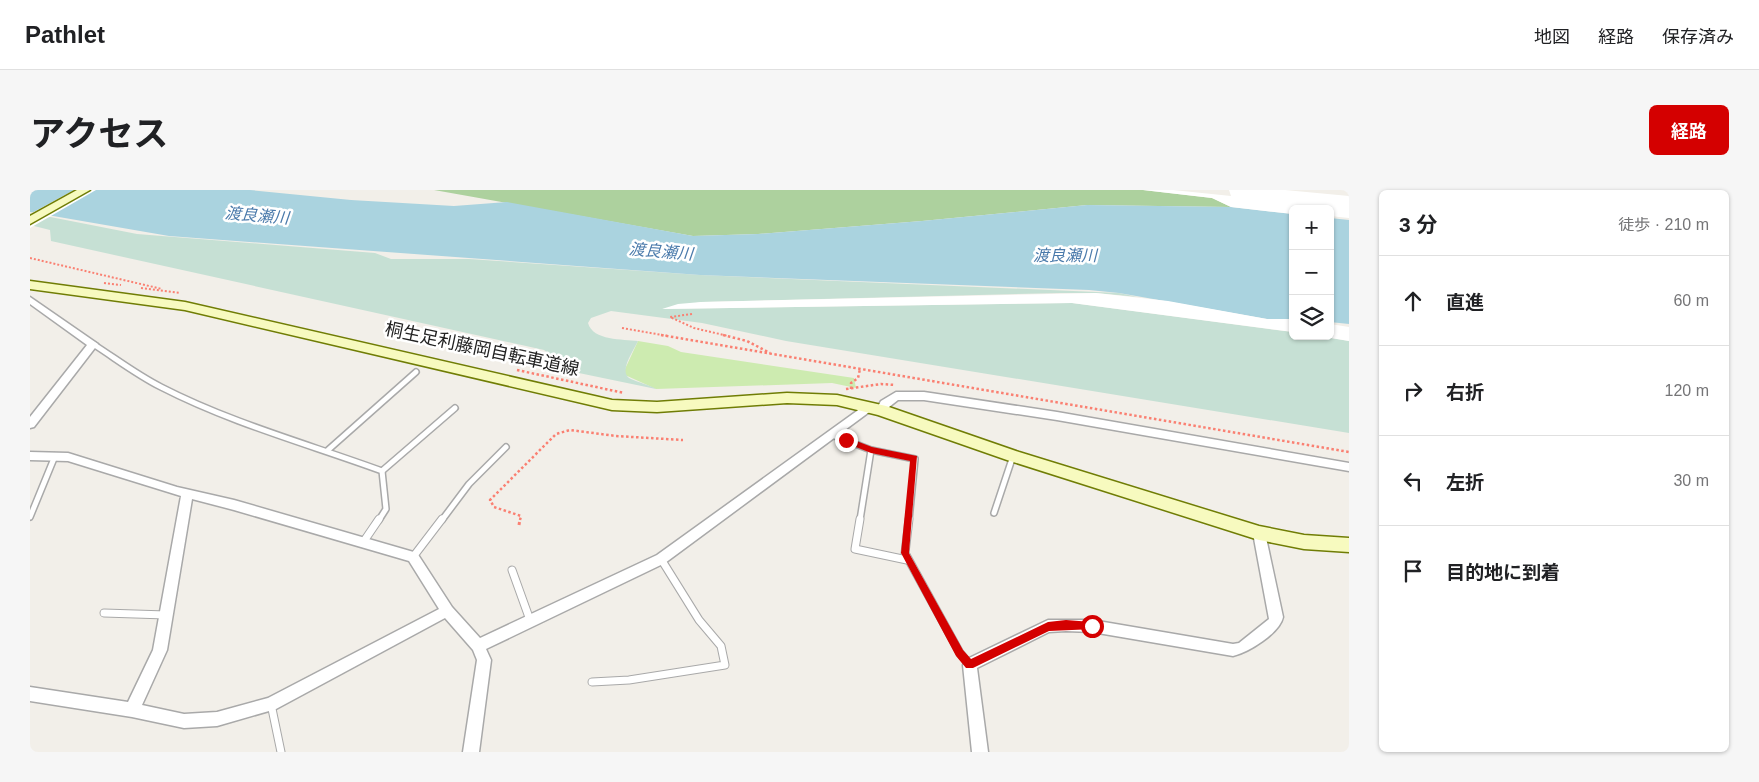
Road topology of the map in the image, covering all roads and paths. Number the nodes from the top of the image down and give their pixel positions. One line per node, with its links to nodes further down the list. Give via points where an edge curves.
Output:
1 (85, 190): 2 (main road)
2 (30, 221)
3 (30, 258): 5 (path)
4 (30, 285): 17 (street, via 185,306 612,405 657,407 819,398)
5 (186, 295)
6 (30, 300): 9 (street)
7 (692, 314): 10 (path, via 670,317 685,325 757,346)
8 (622, 328): 10 (path)
9 (93, 344): 18 (street); 22 (lane, via 158,386 187,400 238,422)
10 (770, 354): 11 (path)
11 (860, 368): 14 (path); 24 (path)
12 (513, 369): 15 (path, 桐生足利藤岡自転車道線)
13 (416, 372): 22 (lane)
14 (851, 389)
15 (630, 394)
16 (455, 408): 29 (lane)
17 (875, 409): 19 (street); 27 (street); 28 (street, via 896,396 924,396)
18 (30, 424)
19 (832, 435): 23 (lane); 38 (street)
20 (683, 440): 33 (path, via 570,430 556,434 490,500 494,507 521,516)
21 (506, 447): 37 (lane, via 469,484)
22 (328, 450): 29 (lane)
23 (871, 450): 39 (lane, via 914,458); 39 (lane, via 855,549)
24 (1349, 452)
25 (30, 456): 26 (street)
26 (55, 456): 30 (street, via 68,457); 32 (lane)
27 (1013, 456): 31 (lane); 34 (street)
28 (1349, 467)
29 (382, 471): 35 (lane, via 386,509)
30 (187, 493): 35 (street); 43 (street)
31 (994, 513)
32 (30, 517)
33 (519, 525)
34 (1259, 533): 36 (street, via 1304,542); 46 (street, via 1276,617 1275,622 1242,648 1233,650 1066,624 1048,626)
35 (364, 541): 37 (street)
36 (1349, 545)
37 (413, 557): 41 (street)
38 (661, 558): 44 (street); 47 (lane, via 699,620 721,646 725,665 628,680)
39 (907, 560): 46 (lane)
40 (512, 570): 44 (lane)
41 (447, 611): 45 (street); 49 (street)
42 (104, 613): 43 (lane)
43 (166, 616): 50 (street, via 160,650)
44 (530, 620): 45 (street)
45 (478, 646): 52 (street, via 484,660)
46 (970, 665): 53 (street)
47 (592, 682)
48 (30, 694): 50 (street)
49 (271, 704): 50 (street, via 217,719 184,721); 51 (lane)
50 (132, 710)
51 (281, 752)
52 (471, 752)
53 (980, 752)

